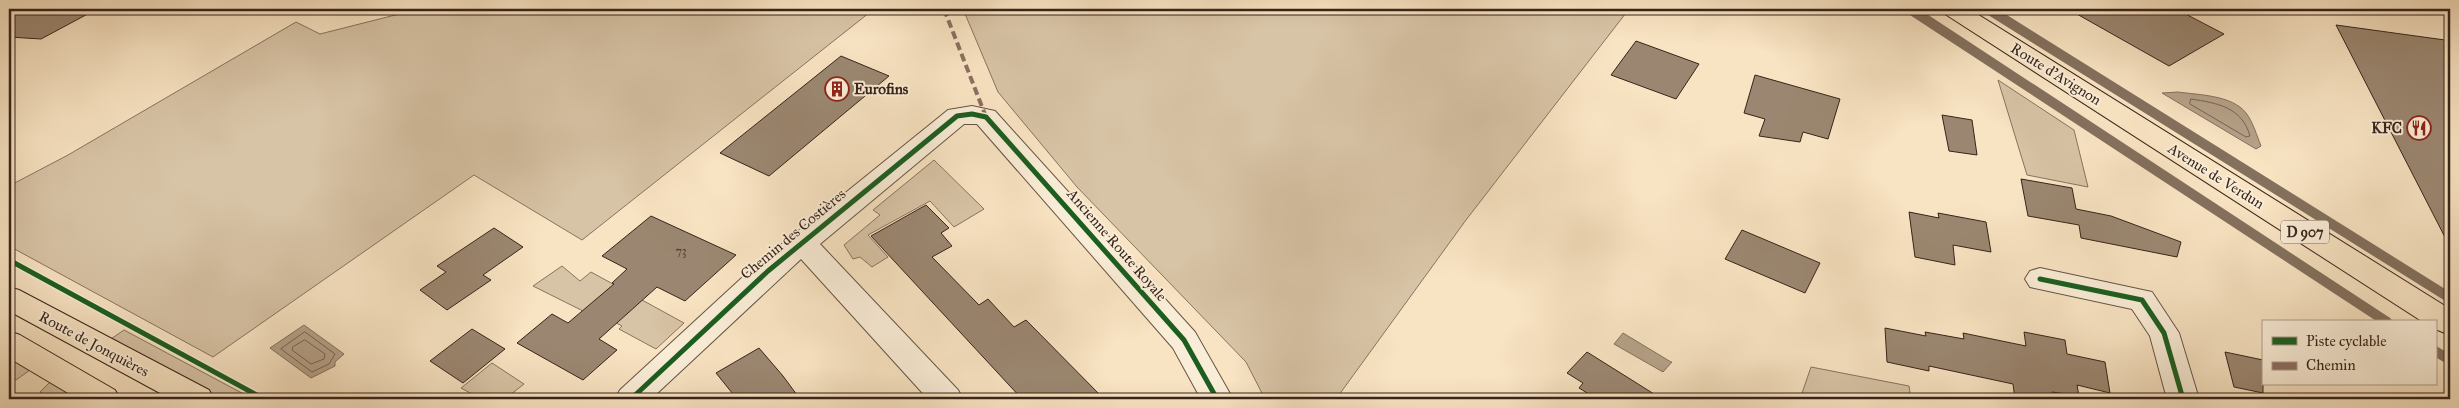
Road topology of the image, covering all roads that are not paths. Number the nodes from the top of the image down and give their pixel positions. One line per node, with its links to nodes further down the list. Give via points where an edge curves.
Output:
1 (1953, 9): 3 (main road, Route d'Avignon / D 907)
2 (986, 117): 4 (street, Chemin des Costières, via 972,114 957,116); 13 (street, Ancienne Route Royale, via 1184,340)
3 (2160, 140): 7 (main road, Avenue de Verdun / D 907)
4 (801, 242): 11 (street, Chemin des Costières); 12 (street)
5 (2040, 279): 14 (street, via 2142,300 2164,333)
6 (12, 301): 10 (main road, Route de Jonquières)
7 (2450, 324)
8 (9, 343): 9 (main road)
9 (104, 399)
10 (198, 399)
11 (632, 399)
12 (946, 399)
13 (1217, 399)
14 (2183, 399)

